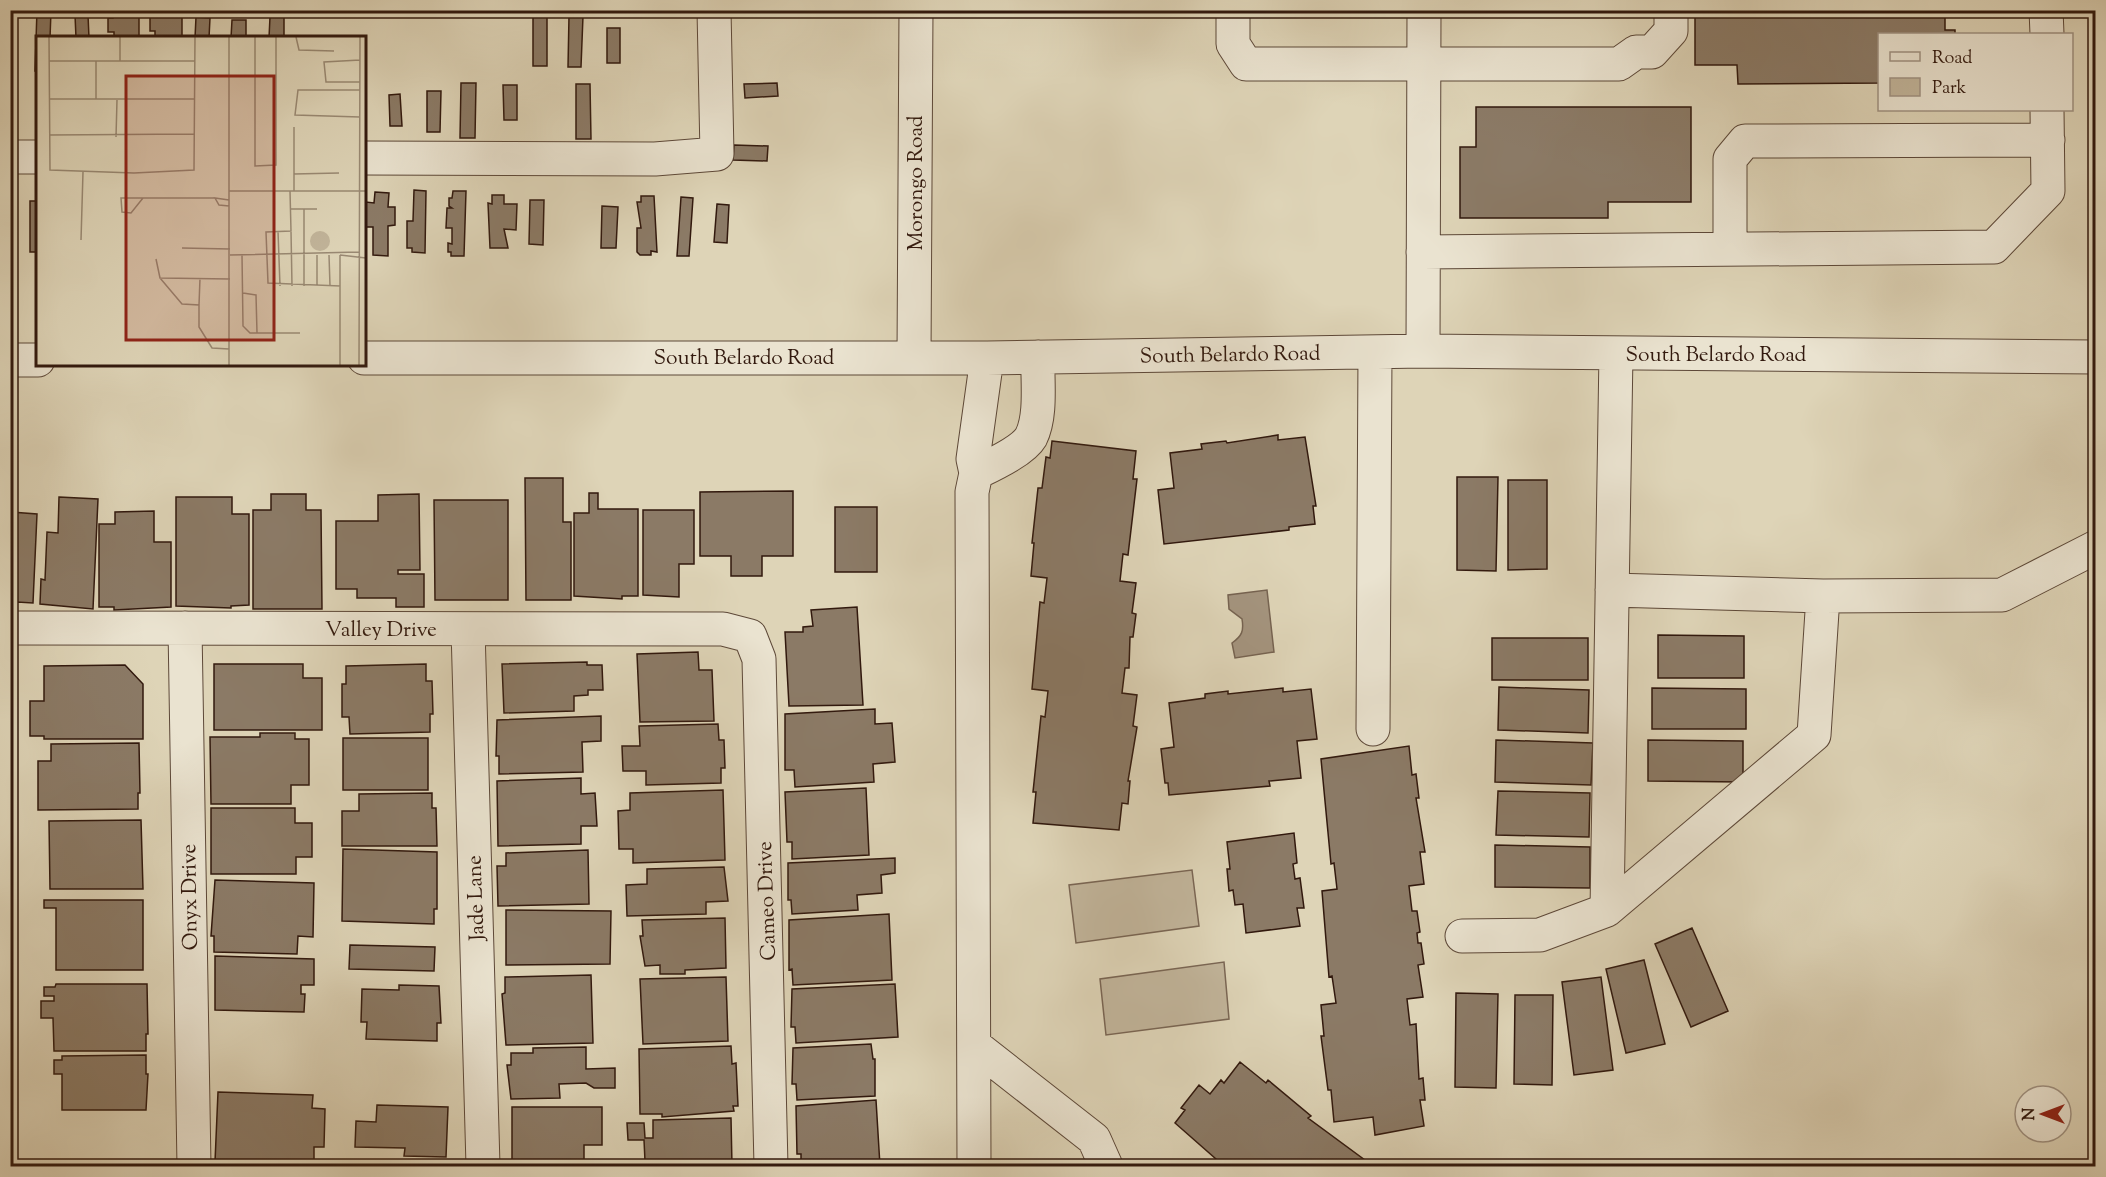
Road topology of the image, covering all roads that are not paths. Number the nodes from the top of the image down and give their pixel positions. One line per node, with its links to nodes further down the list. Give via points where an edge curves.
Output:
1 (714, 10): 12 (street, via 717,154 655,159)
2 (915, 10): 18 (street, Morongo Road)
3 (1233, 10): 8 (street, via 1233,44 1246,64)
4 (1424, 10): 8 (street)
5 (1671, 10): 8 (street, via 1671,31 1652,52 1636,52 1619,64)
6 (2046, 10): 7 (street)
7 (2047, 33)
8 (1424, 65): 14 (street)
9 (2048, 125): 13 (street, via 2048,191 1994,247); 13 (street, via 1745,141 1730,159)
10 (10, 157): 11 (street)
11 (36, 157)
12 (366, 158)
13 (1730, 249): 14 (street)
14 (1423, 252): 15 (street)
15 (1423, 351): 16 (street, South Belardo Road); 17 (street, South Belardo Road)
16 (1375, 352): 19 (street, South Belardo Road); 33 (street)
17 (1616, 353): 20 (street, South Belardo Road); 27 (street)
18 (914, 356): 21 (street, South Belardo Road); 22 (street, South Belardo Road)
19 (1038, 357): 22 (street, South Belardo Road); 25 (street, via 1031,436 1019,448)
20 (2096, 357)
21 (366, 358)
22 (987, 358): 25 (street, via 973,459)
23 (10, 360): 24 (street)
24 (36, 360)
25 (976, 473): 36 (street, via 972,492)
26 (2096, 547): 28 (street, via 2002,595)
27 (1612, 590): 28 (street); 34 (street)
28 (1823, 596): 34 (street, via 1814,735)
29 (10, 628): 30 (street, Valley Drive)
30 (184, 628): 31 (street, Valley Drive); 37 (street, Onyx Drive)
31 (468, 629): 32 (street, Valley Drive, via 723,629); 38 (street, Jade Lane)
32 (750, 636): 39 (street, Cameo Drive, via 759,659)
33 (1373, 729)
34 (1607, 910): 35 (street, via 1540,935)
35 (1462, 936)
36 (974, 1045): 40 (street); 41 (street, via 1094,1139)
37 (194, 1167)
38 (483, 1167)
39 (771, 1167)
40 (974, 1167)
41 (1106, 1167)

